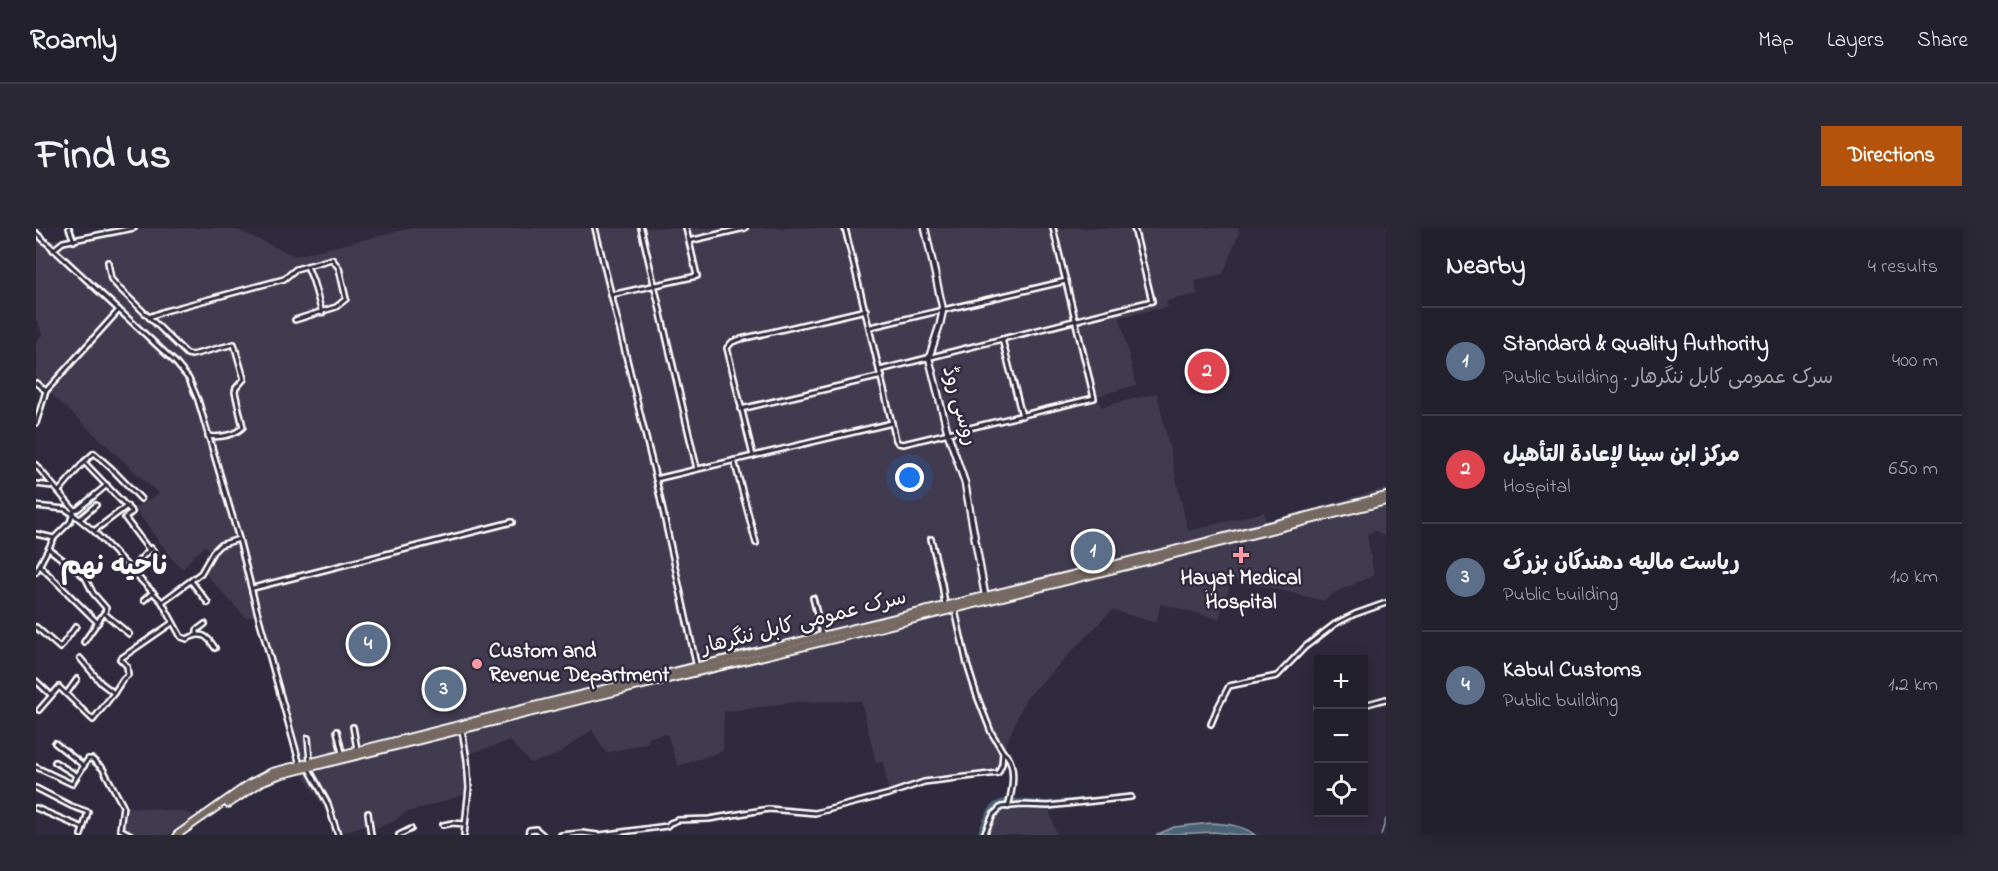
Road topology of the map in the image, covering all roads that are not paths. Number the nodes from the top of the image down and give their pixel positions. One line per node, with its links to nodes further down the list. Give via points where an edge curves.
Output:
1 (69, 228): 14 (street)
2 (118, 228): 13 (street)
3 (134, 228): 13 (street)
4 (595, 228): 21 (street)
5 (641, 228): 20 (street)
6 (686, 228): 15 (street)
7 (745, 228): 15 (street)
8 (845, 228): 22 (street)
9 (925, 228): 24 (main road, روسی روڈ)
10 (1053, 228): 19 (street)
11 (1134, 228): 28 (street, via 1152,301)
12 (36, 233): 16 (street)
13 (112, 233): 14 (street)
14 (74, 240): 16 (street)
15 (689, 241): 20 (street, via 697,276)
16 (53, 250): 23 (street)
17 (108, 262): 26 (street, via 111,279)
18 (306, 265): 25 (street); 25 (street, via 332,259 339,268 346,299); 26 (street, via 284,279)
19 (1066, 281): 24 (street); 28 (street)
20 (655, 286): 21 (street); 46 (street)
21 (611, 295): 47 (street)
22 (866, 309): 29 (street); 36 (street, via 732,342 727,348)
23 (119, 310): 35 (street); 41 (street, via 189,379)
24 (943, 310): 29 (street); 31 (main road, روسی روڈ)
25 (322, 313): 27 (street)
26 (149, 317): 41 (street, via 187,354 234,344 244,379 235,392 243,427 224,436)
27 (295, 320)
28 (1075, 321): 30 (street); 37 (street, via 1094,398)
29 (870, 327): 32 (street)
30 (1002, 339): 31 (street); 37 (street)
31 (928, 358): 32 (street); 40 (main road, روسی روڈ)
32 (880, 370): 33 (street)
33 (882, 376): 36 (street); 39 (street)
34 (36, 383): 35 (street)
35 (46, 391): 38 (street)
36 (741, 410): 42 (street)
37 (1022, 416): 40 (street)
38 (36, 423)
39 (892, 423): 40 (street, via 898,443 903,444); 42 (street)
40 (948, 434): 78 (main road, روسی روڈ, via 965,483)
41 (208, 436): 65 (street)
42 (753, 456): 43 (street)
43 (734, 460): 46 (street); 67 (street)
44 (84, 462): 49 (street); 51 (street); 53 (street, via 96,454)
45 (36, 465): 50 (street)
46 (697, 469): 47 (street)
47 (656, 479): 99 (street)
48 (36, 484): 50 (street)
49 (107, 485): 57 (street); 59 (street)
50 (54, 487): 51 (street)
51 (59, 491): 59 (street)
52 (1386, 496): 58 (highway, سرک عمومی کابل ننگرهار)
53 (141, 499)
54 (1386, 501): 58 (highway, سرک عمومی کابل ننگرهار)
55 (96, 505): 60 (street)
56 (36, 506): 59 (street)
57 (127, 506): 62 (street); 70 (street, via 132,512 125,518)
58 (1345, 508): 68 (highway, سرک عمومی کابل ننگرهار)
59 (74, 512): 60 (street); 64 (street)
60 (80, 519): 62 (street)
61 (512, 522): 76 (street)
62 (94, 531): 73 (street)
63 (36, 534): 64 (street)
64 (54, 538): 69 (street)
65 (239, 539): 75 (street, via 220,545); 76 (street)
66 (931, 540): 84 (street)
67 (756, 543)
68 (1202, 545): 78 (highway, سرک عمومی کابل ننگرهار); 85 (highway, سرک عمومی کابل ننگرهار)
69 (49, 549): 72 (street); 86 (street, via 85,577 106,608)
70 (149, 550): 71 (street); 73 (street)
71 (155, 553)
72 (40, 566): 74 (street); 88 (street)
73 (130, 570): 77 (street)
74 (36, 572)
75 (191, 581): 81 (street); 82 (street)
76 (253, 588): 120 (street)
77 (153, 592): 80 (street); 81 (street)
78 (985, 595): 84 (highway, سرک عمومی کابل ننگرهار)
79 (813, 598): 95 (street)
80 (144, 600)
81 (162, 602): 87 (street)
82 (208, 603)
83 (1386, 603): 108 (street, via 1335,624 1277,676 1229,686)
84 (945, 605): 92 (highway, سرک عمومی کابل ننگرهار)
85 (954, 609): 92 (highway, سرک عمومی کابل ننگرهار); 115 (street, via 975,690 991,732)
86 (105, 613): 88 (street); 93 (street)
87 (172, 622): 94 (street, via 184,639); 103 (street, via 120,659 128,666 128,675)
88 (98, 623): 96 (street)
89 (205, 624): 94 (street)
90 (76, 626): 91 (street, via 60,648)
91 (36, 627)
92 (872, 627): 95 (highway, سرک عمومی کابل ننگرهار); 99 (highway, سرک عمومی کابل ننگرهار)
93 (129, 634)
94 (197, 634): 97 (street, via 205,635)
95 (823, 636): 99 (highway, سرک عمومی کابل ننگرهار)
96 (84, 642)
97 (215, 648)
98 (80, 658): 103 (street)
99 (697, 670): 110 (highway, سرک عمومی کابل ننگرهار); 114 (highway, سرک عمومی کابل ننگرهار)
100 (77, 679): 102 (street)
101 (36, 681): 104 (street)
102 (67, 693): 103 (street, via 93,720); 104 (street, via 60,687)
103 (114, 693)
104 (51, 695): 107 (street)
105 (1386, 699): 106 (street)
106 (1368, 704)
107 (39, 710)
108 (1211, 724)
109 (353, 727): 114 (street)
110 (462, 730): 120 (highway, سرک عمومی کابل ننگرهار); 127 (street, via 469,788)
111 (337, 731): 116 (street)
112 (308, 738): 120 (street)
113 (55, 743): 119 (street)
114 (357, 751): 116 (highway, سرک عمومی کابل ننگرهار)
115 (1005, 753): 124 (street, via 1010,760 1012,781); 144 (street, via 998,773 924,782 815,813 768,809)
116 (342, 754): 120 (highway, سرک عمومی کابل ننگرهار)
117 (55, 762): 121 (street)
118 (36, 766): 121 (street, via 72,784)
119 (84, 766): 121 (street); 130 (street, via 90,758 103,769 123,806)
120 (305, 766): 135 (highway, سرک عمومی کابل ننگرهار, via 261,777); 136 (highway, سرک عمومی کابل ننگرهار, via 263,782); 137 (street, via 328,804)
121 (76, 775)
122 (36, 788): 129 (street, via 88,812)
123 (1131, 797): 124 (street)
124 (1008, 807): 145 (street, via 1001,807 993,815)
125 (36, 808): 129 (street)
126 (368, 813): 138 (street)
127 (465, 824): 128 (street); 140 (street)
128 (444, 825)
129 (83, 828): 132 (street)
130 (120, 829): 133 (street); 134 (street)
131 (411, 829): 139 (street)
132 (81, 835)
133 (117, 835)
134 (131, 835)
135 (177, 835)
136 (183, 835)
137 (338, 835)
138 (371, 835)
139 (399, 835)
140 (464, 835)
141 (528, 835): 142 (street, via 529,830 536,829)
142 (543, 835)
143 (561, 835): 144 (street)
144 (599, 835)
145 (984, 835)

